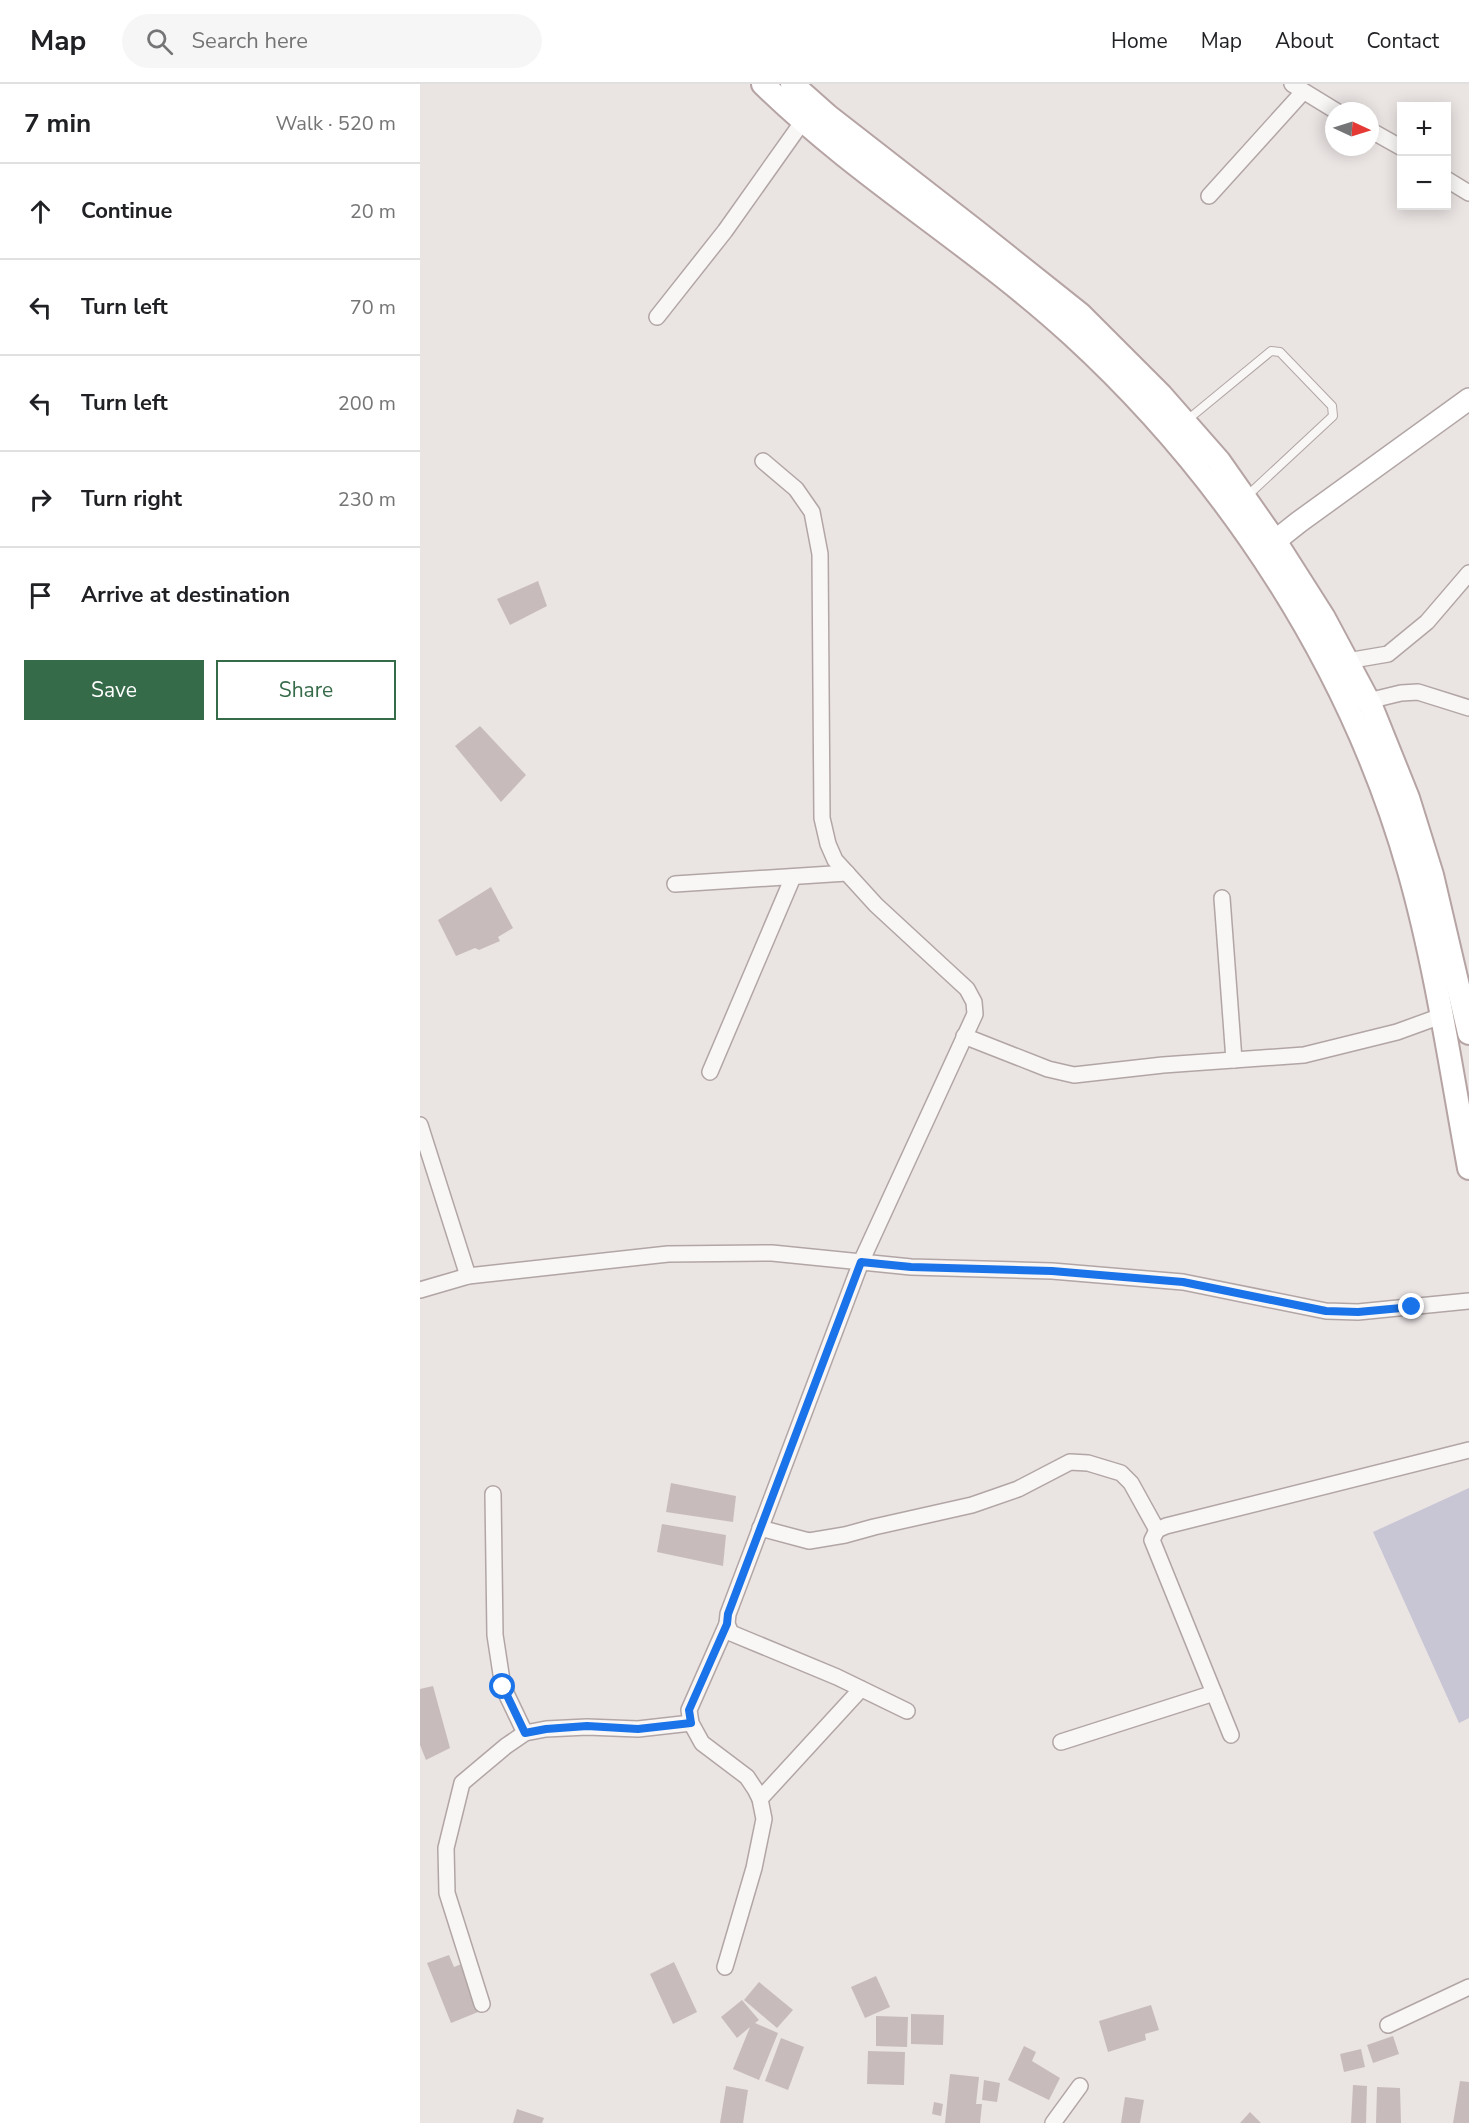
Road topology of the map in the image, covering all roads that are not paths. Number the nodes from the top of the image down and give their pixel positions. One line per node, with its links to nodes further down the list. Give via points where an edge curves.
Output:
1 (764, 84): 5 (main road)
2 (792, 84): 13 (main road, via 1080,315)
3 (1298, 88): 4 (street); 10 (street)
4 (1325, 104)
5 (804, 121): 11 (street); 25 (main road, via 1073,336 1141,404 1200,472 1262,556 1350,711 1372,759 1410,872)
6 (1379, 135): 7 (street)
7 (1397, 146)
8 (1451, 182): 9 (street)
9 (1469, 193)
10 (1209, 196)
11 (657, 317)
12 (1469, 399): 16 (street)
13 (1185, 422): 15 (main road); 15 (lane, via 1275,350 1332,406 1333,416)
14 (762, 461): 21 (street, via 796,489 812,512 820,554 822,818 831,852)
15 (1245, 498): 16 (main road)
16 (1275, 541): 18 (main road)
17 (1469, 573): 18 (street, via 1427,622 1388,654)
18 (1347, 661): 19 (main road)
19 (1368, 701): 20 (street, via 1418,692); 26 (main road, via 1408,798 1432,874)
20 (1469, 708)
21 (848, 873): 22 (street); 27 (street, via 876,905 967,989 975,1014)
22 (793, 877): 23 (street); 29 (street)
23 (675, 884)
24 (1222, 898): 28 (street)
25 (1441, 1016): 28 (street, via 1397,1032 1304,1055); 31 (main road)
26 (1469, 1033)
27 (964, 1036): 28 (street, via 1048,1070 1074,1075); 32 (street)
28 (1234, 1060)
29 (710, 1072)
30 (420, 1125): 33 (street)
31 (1469, 1168)
32 (861, 1262): 33 (street, via 771,1253 668,1254); 35 (street, via 1183,1282 1326,1311 1358,1312); 38 (street)
33 (468, 1276): 34 (street)
34 (420, 1290)
35 (1469, 1301)
36 (1469, 1450): 39 (street)
37 (494, 1494): 45 (street, via 495,1635 503,1687)
38 (760, 1528): 39 (street, via 809,1541 845,1535 972,1505 1018,1489 1070,1462 1121,1473); 40 (street)
39 (1157, 1530): 42 (street, via 1152,1540)
40 (727, 1624): 41 (street, via 731,1633); 44 (street, via 689,1710)
41 (861, 1689): 43 (street); 48 (street)
42 (1214, 1693): 46 (street); 47 (street)
43 (907, 1711)
44 (691, 1723): 45 (street, via 638,1729 587,1726); 48 (street, via 702,1743 747,1777)
45 (525, 1733): 51 (street, via 462,1784 446,1848 447,1893)
46 (1231, 1735)
47 (1061, 1742)
48 (760, 1799): 49 (street, via 764,1819 754,1868)
49 (725, 1967)
50 (1469, 1987): 52 (street)
51 (482, 2004)
52 (1388, 2025)
53 (1080, 2086): 54 (street)
54 (1053, 2123)

